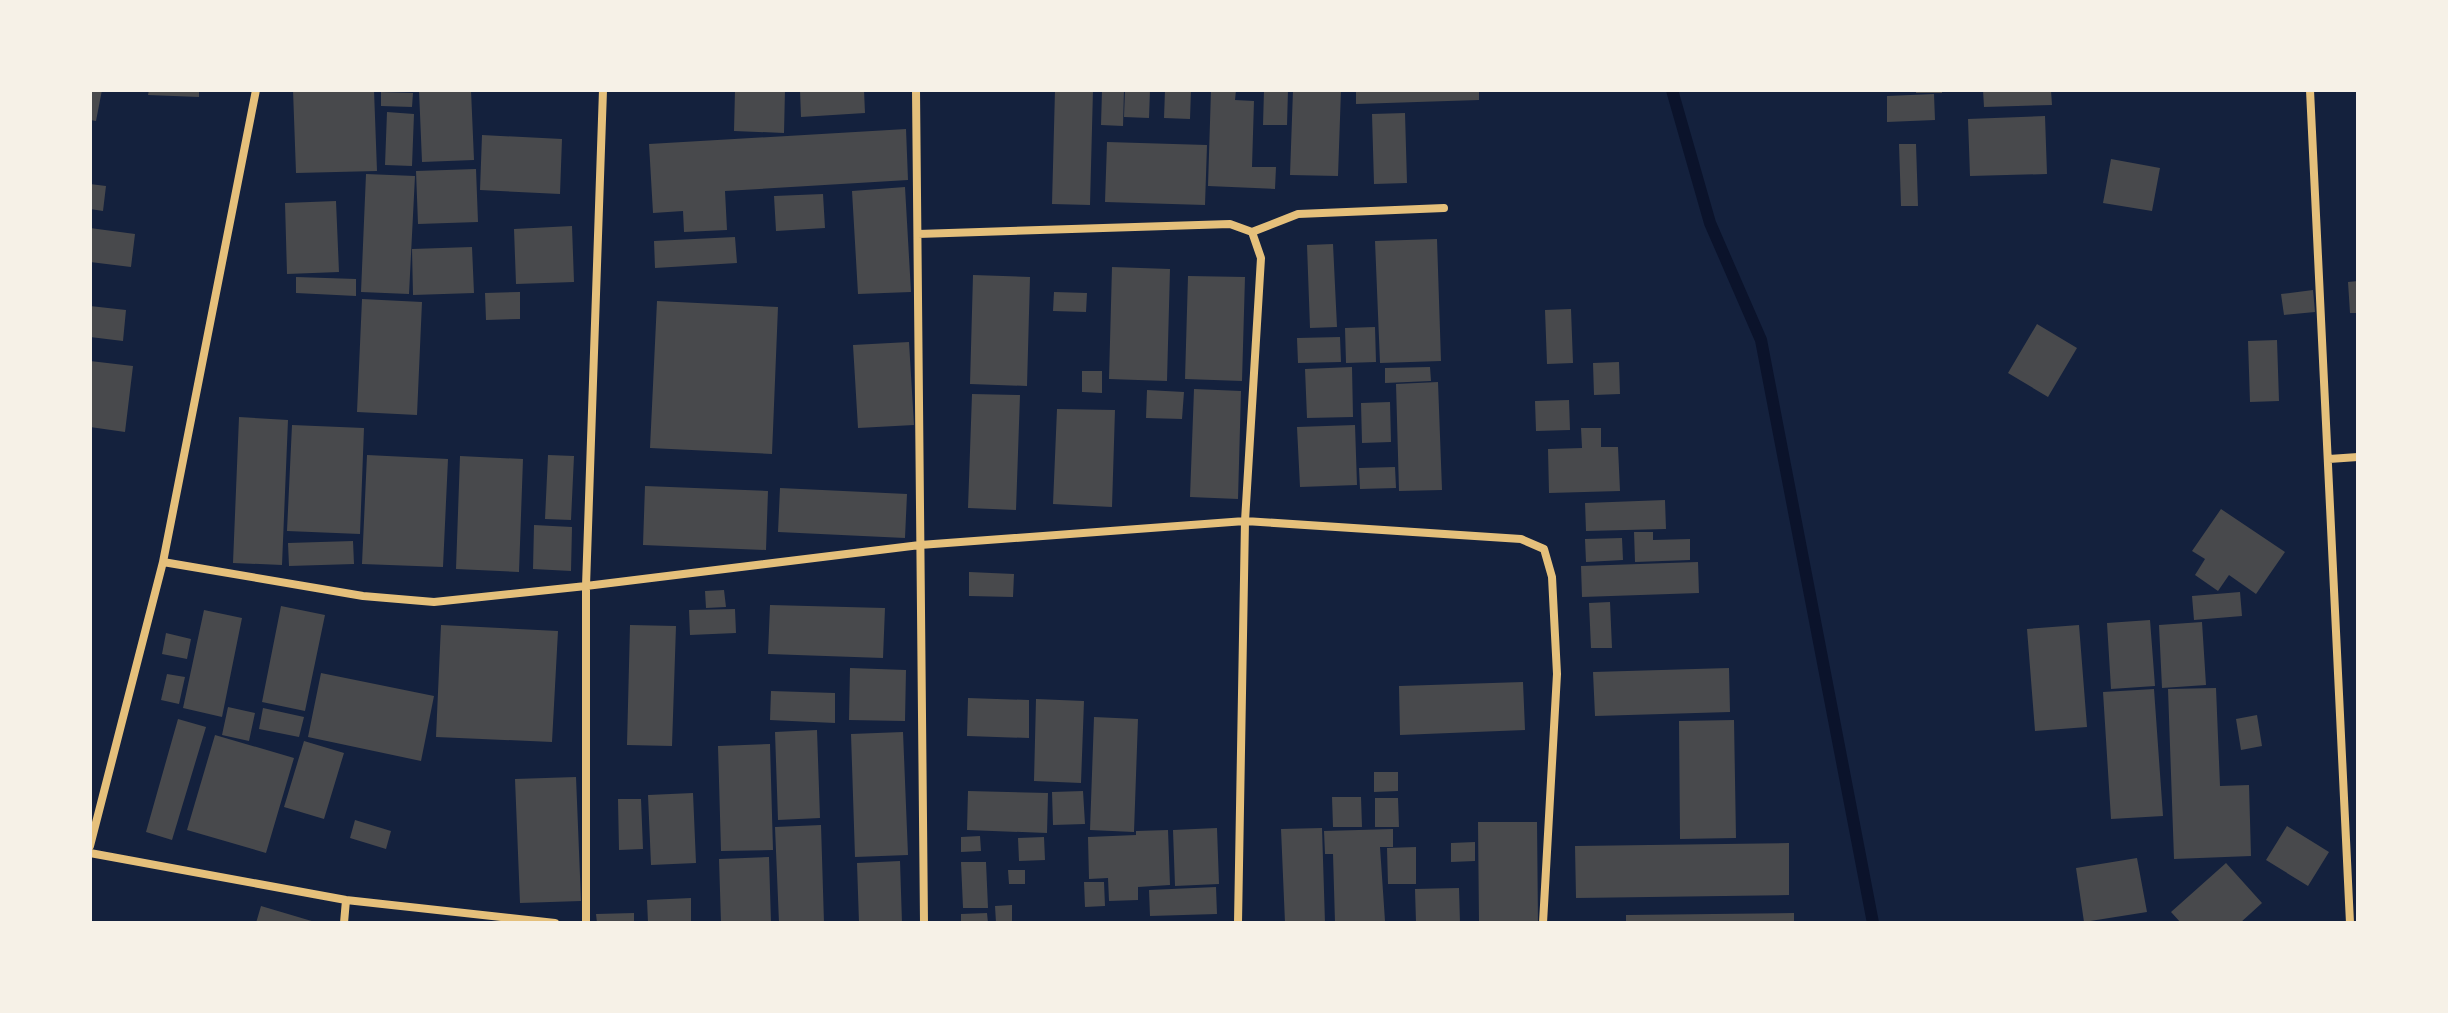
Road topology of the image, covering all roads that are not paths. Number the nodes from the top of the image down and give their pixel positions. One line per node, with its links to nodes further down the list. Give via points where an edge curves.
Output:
1 (256, 90): 12 (street)
2 (603, 90): 13 (street)
3 (916, 90): 7 (street)
4 (2310, 90): 9 (street)
5 (1444, 208): 6 (street, via 1298,214)
6 (1252, 232): 7 (street, via 1230,224); 10 (street, via 1261,258)
7 (918, 234): 11 (street)
8 (2358, 457): 9 (street)
9 (2329, 459): 23 (street)
10 (1245, 521): 11 (street); 21 (street); 22 (street, via 1521,539 1544,549 1552,577 1557,674)
11 (920, 545): 13 (street); 20 (street)
12 (163, 562): 13 (street, via 363,596 434,602); 14 (street)
13 (586, 586): 19 (street)
14 (90, 846)
15 (90, 853): 16 (street)
16 (346, 900): 17 (street); 18 (street)
17 (344, 923)
18 (555, 923)
19 (586, 923)
20 (924, 923)
21 (1238, 923)
22 (1543, 923)
23 (2350, 923)

